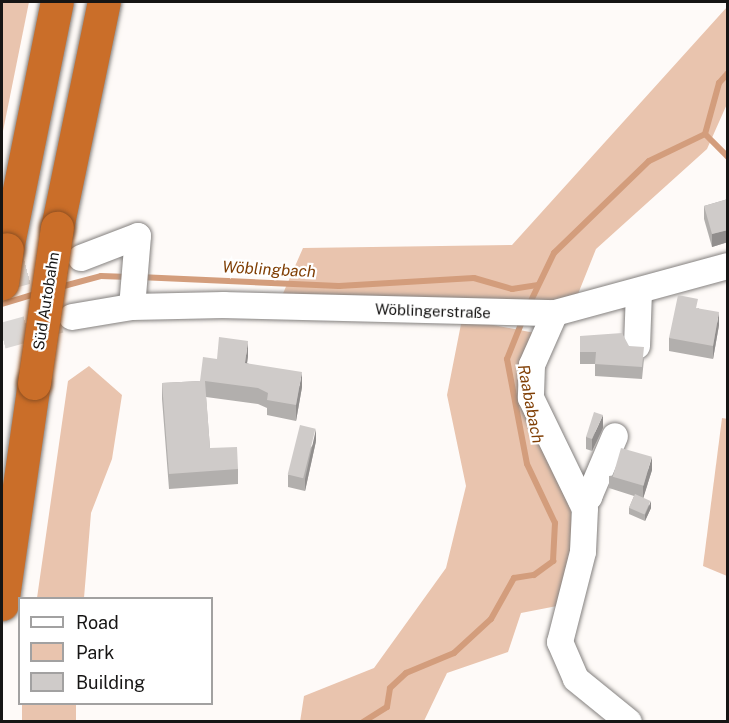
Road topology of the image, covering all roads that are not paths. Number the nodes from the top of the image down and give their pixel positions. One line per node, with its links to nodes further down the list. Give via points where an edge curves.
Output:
1 (57, 2): 5 (highway, bridge)
2 (104, 2): 13 (highway, Süd Autobahn, bridge, via 57,228)
3 (81, 258): 7 (street, via 138,236)
4 (728, 266): 6 (street, Wöblingerstraße)
5 (2, 283)
6 (639, 292): 8 (street, Wöblingerstraße); 10 (street)
7 (132, 303): 8 (street, Wöblingerstraße); 9 (street, Wöblingerstraße)
8 (547, 313): 12 (street, via 532,365 531,398)
9 (72, 317)
10 (637, 346)
11 (615, 436): 12 (street, via 589,497)
12 (581, 500): 14 (street, via 583,552 560,642 576,679)
13 (2, 604)
14 (629, 722)

